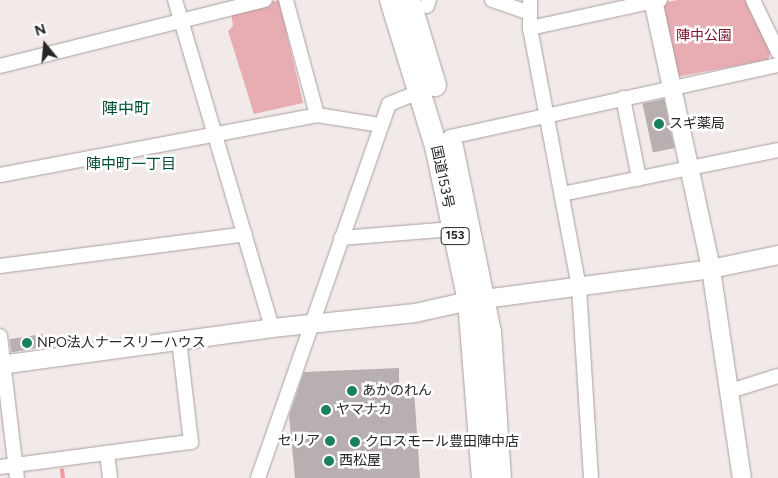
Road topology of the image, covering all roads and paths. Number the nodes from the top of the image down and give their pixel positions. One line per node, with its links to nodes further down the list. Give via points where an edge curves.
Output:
1 (175, 0): 10 (street)
2 (265, 0): 10 (street)
3 (286, 0): 18 (street)
4 (391, 0): 16 (highway, 国道153号 / 153)
5 (492, 0): 9 (street)
6 (655, 0): 11 (street); 15 (street)
7 (753, 0): 12 (street)
8 (422, 2): 22 (highway, 国道153号 / 153)
9 (529, 7): 11 (street)
10 (181, 20): 14 (street); 21 (street)
11 (530, 28): 19 (street)
12 (778, 52)
13 (778, 65): 15 (street)
14 (0, 66)
15 (673, 88): 17 (street); 24 (street)
16 (421, 91): 20 (street, via 389,104); 28 (highway, 国道153号 / 153)
17 (624, 98): 19 (street); 26 (street)
18 (317, 115): 20 (street); 21 (street)
19 (546, 115): 22 (street); 27 (street)
20 (381, 125): 30 (street)
21 (214, 133): 25 (street); 29 (street)
22 (450, 137): 35 (highway, 国道153号 / 153)
23 (778, 150): 24 (street)
24 (690, 168): 26 (street); 33 (street)
25 (0, 175)
26 (639, 178): 27 (street)
27 (562, 194): 34 (street)
28 (453, 229): 30 (street); 35 (highway, 国道153号 / 153)
29 (245, 234): 32 (street); 37 (street)
30 (341, 238): 36 (street)
31 (778, 254): 33 (street)
32 (0, 266)
33 (711, 269): 34 (street); 42 (street)
34 (579, 287): 35 (street); 50 (street)
35 (477, 301): 36 (street, via 414,313); 48 (highway, 国道153号 / 153); 49 (highway, 国道153号 / 153)
36 (314, 323): 37 (street); 47 (street)
37 (272, 328): 39 (street)
38 (0, 336): 40 (street)
39 (179, 340): 40 (street); 43 (street, via 191,442)
40 (2, 365): 45 (street)
41 (778, 376): 42 (street)
42 (730, 391): 51 (street)
43 (107, 453): 45 (street); 46 (street)
44 (0, 467): 45 (street)
45 (16, 471)
46 (110, 478)
47 (258, 478)
48 (483, 478)
49 (500, 478)
50 (591, 478)
51 (742, 478)

